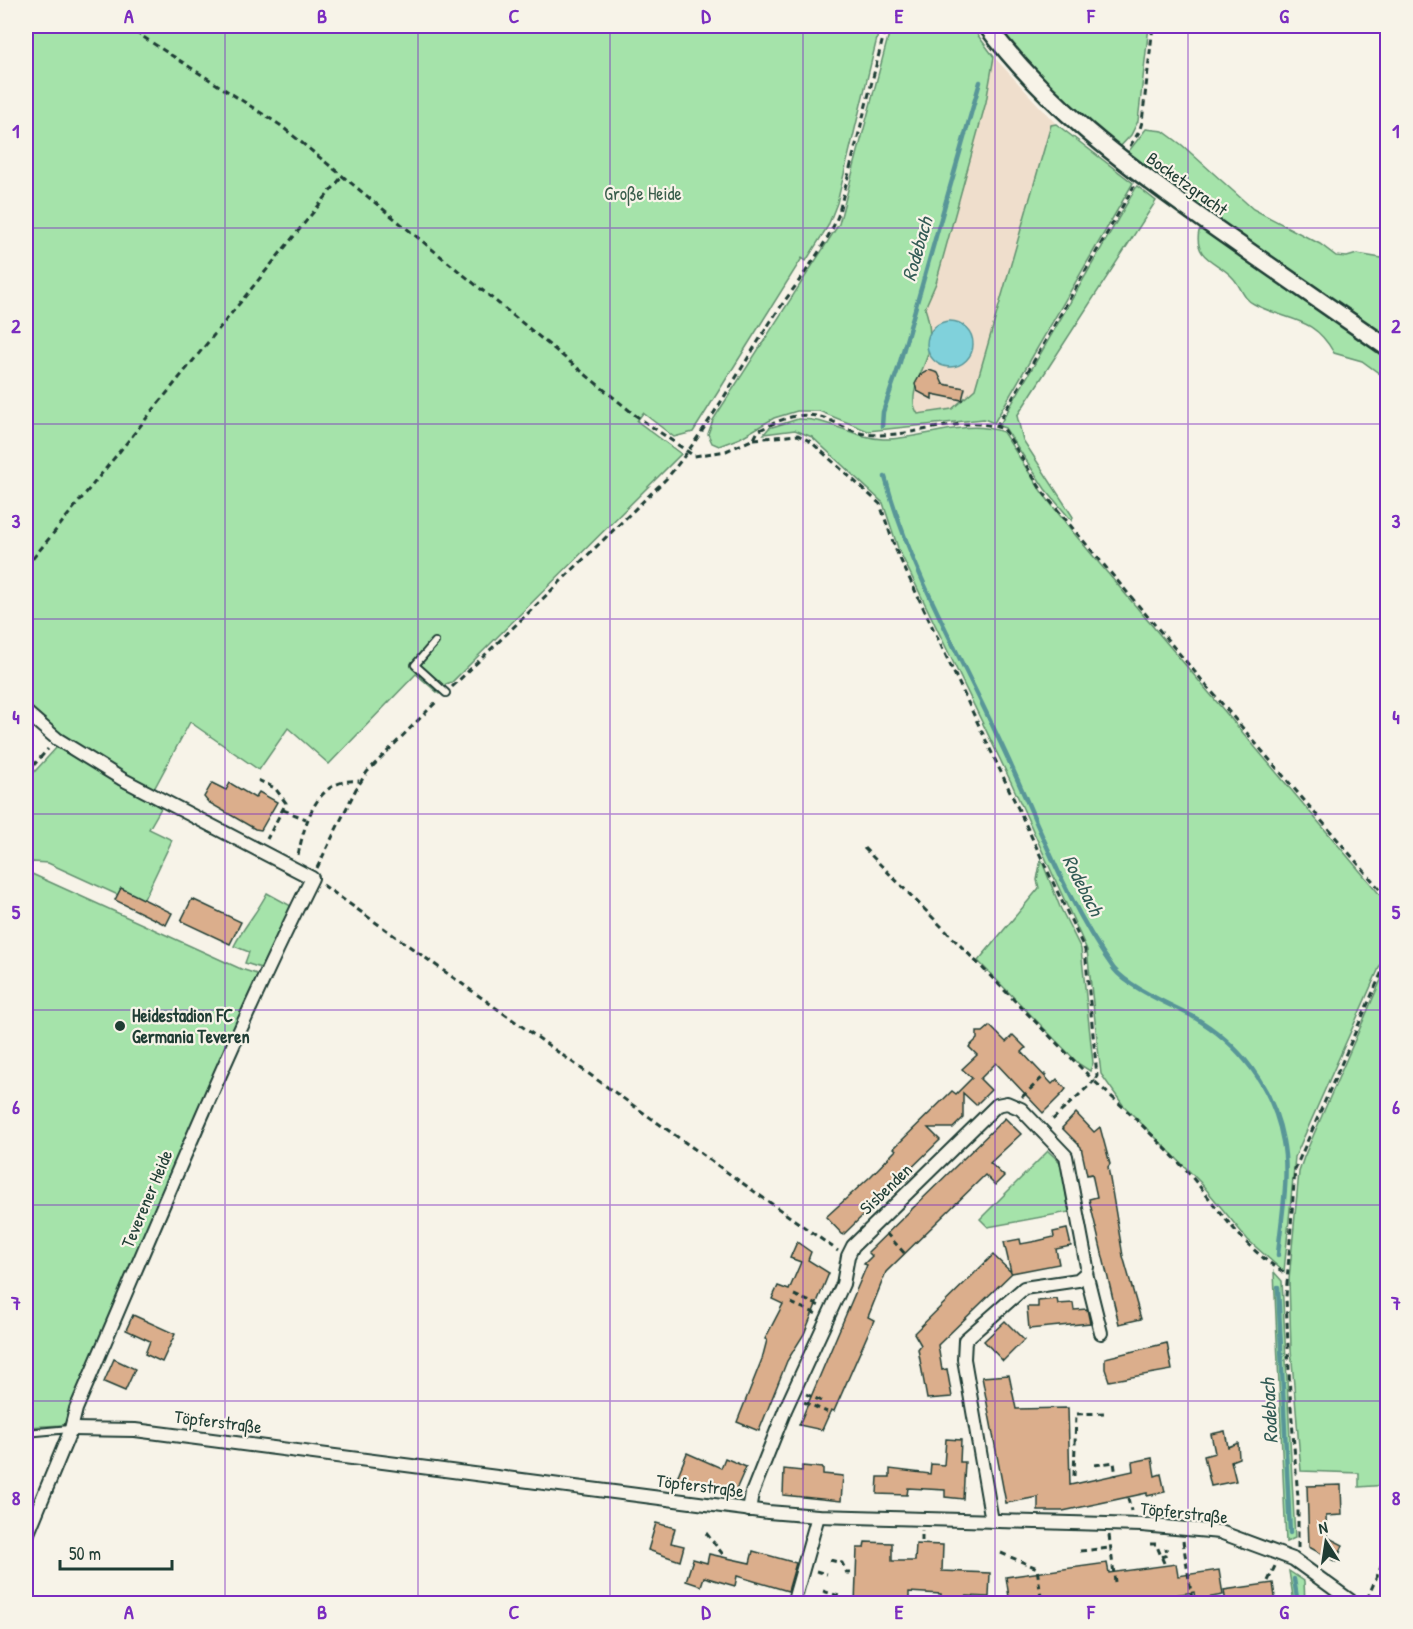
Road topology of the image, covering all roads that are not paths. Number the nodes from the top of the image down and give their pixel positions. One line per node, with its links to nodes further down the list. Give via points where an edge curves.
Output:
1 (987, 26): 2 (street, Bocketzgracht, via 1047,94 1118,158)
2 (1388, 348)
3 (435, 642): 4 (lane, via 415,665)
4 (446, 693)
5 (26, 712): 8 (street, Teverener Heide, via 57,739 122,779 312,878 246,1016 76,1409)
6 (1086, 1272): 7 (street); 10 (street, Sisbenden, via 1066,1156 1014,1104 997,1105 877,1222 848,1256 843,1284 791,1396 752,1493); 12 (street, via 1078,1280 1024,1288 965,1340 964,1359)
7 (1101, 1333)
8 (71, 1429): 9 (lane, Töpferstraße); 10 (street, Töpferstraße, via 135,1430); 13 (street, Teverener Heide)
9 (26, 1433)
10 (749, 1510): 11 (street, Töpferstraße)
11 (818, 1516): 12 (street, Töpferstraße); 14 (street)
12 (992, 1521): 15 (street, Töpferstraße, via 1181,1527 1239,1537 1293,1559)
13 (26, 1538)
14 (793, 1604)
15 (1355, 1604)

